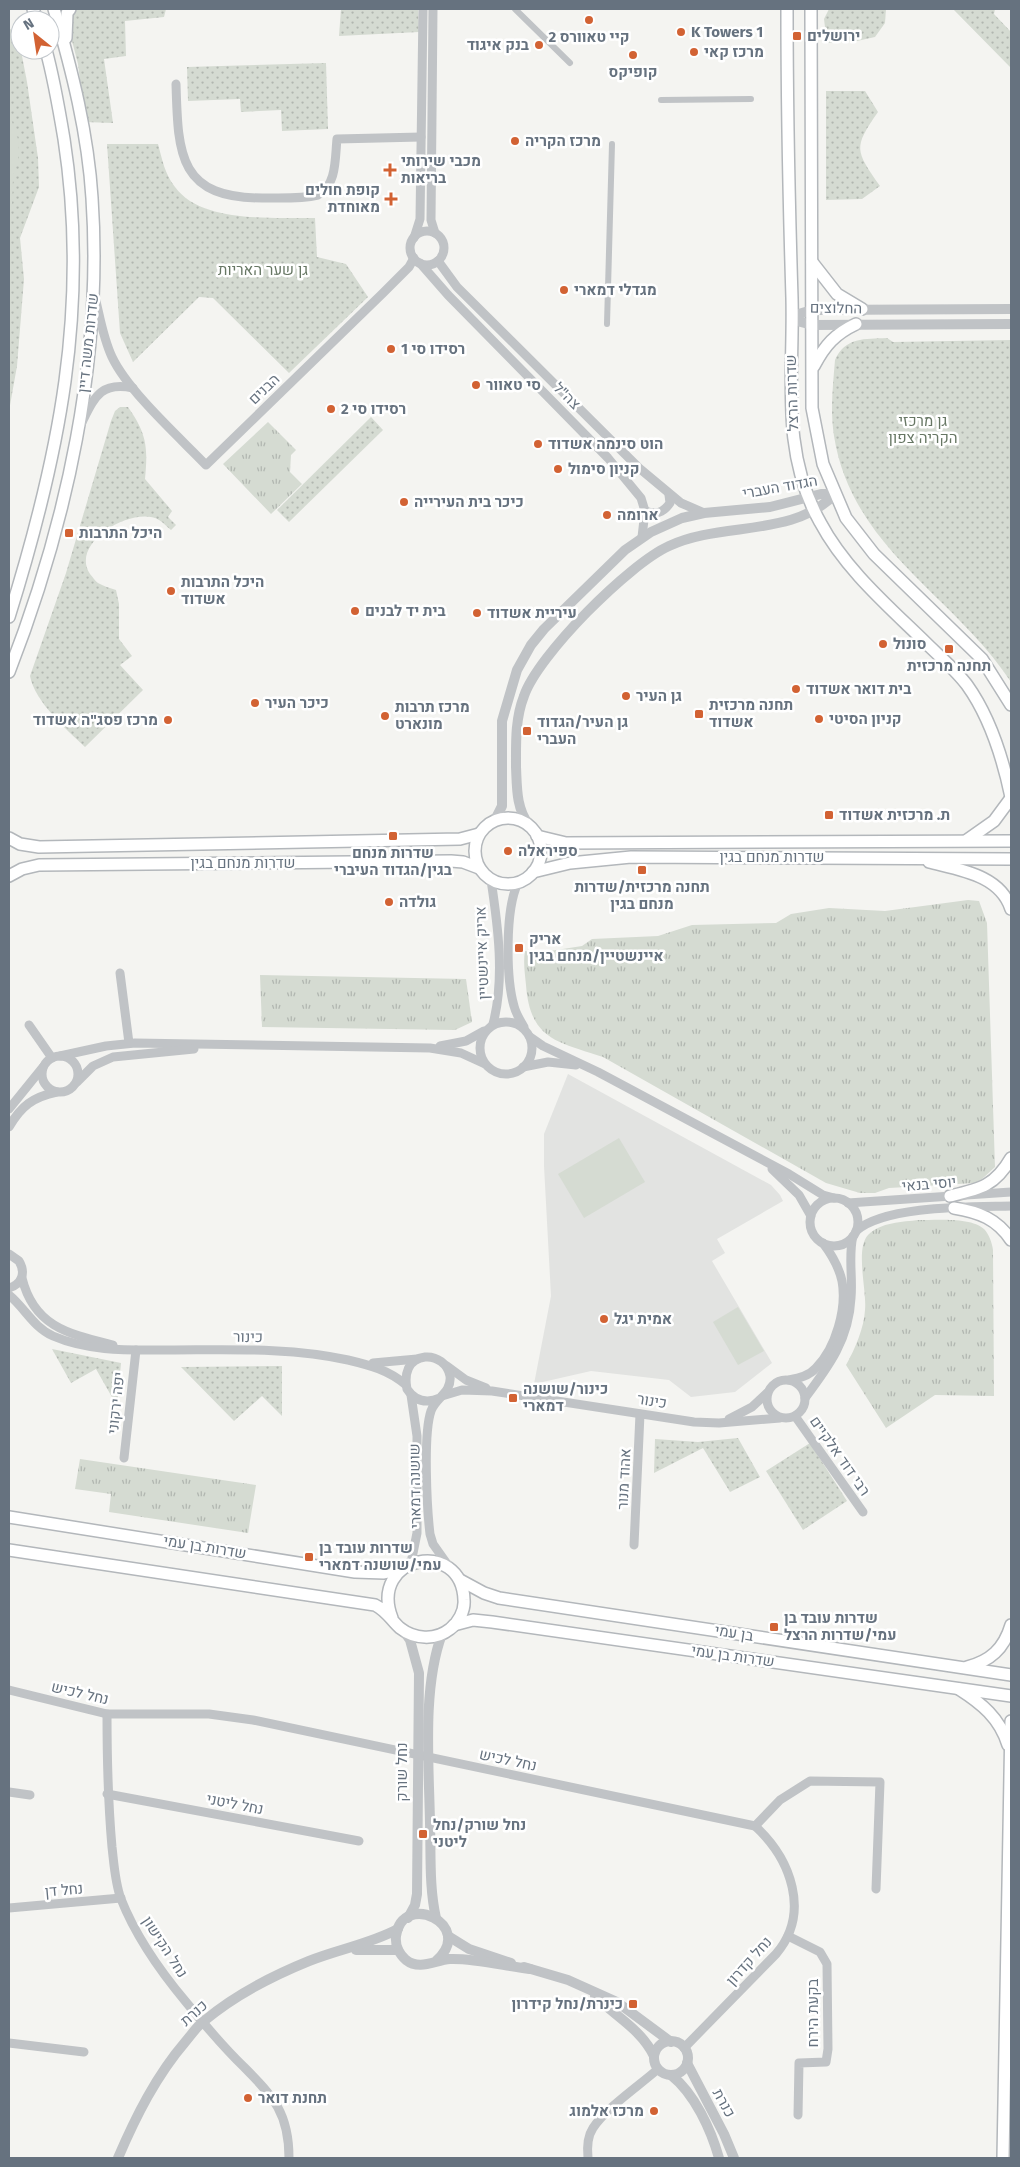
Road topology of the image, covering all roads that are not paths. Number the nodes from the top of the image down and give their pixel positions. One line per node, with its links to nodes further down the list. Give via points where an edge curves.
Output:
1 (54, 9): 8 (main road, שדרות משה דיין)
2 (70, 9): 8 (main road, via 67,13)
3 (423, 9): 14 (street)
4 (433, 9): 16 (street, via 431,220)
5 (785, 9): 25 (main road, שדרות הרצל)
6 (518, 10): 10 (street)
7 (812, 12): 20 (main road, שדרות הרצל)
8 (66, 47): 21 (main road, שדרות משה דיין, via 92,196)
9 (49, 60): 40 (main road, שדרות משה דיין, via 72,198 73,319 44,491 33,541)
10 (570, 63)
11 (176, 84): 14 (street, via 182,156 199,182 228,195 253,198 318,195 326,190 332,178 337,139)
12 (661, 100): 13 (street)
13 (751, 100)
14 (421, 137): 17 (street, via 420,219)
15 (612, 144): 26 (street)
16 (435, 233): 17 (street, via 421,233); 19 (street, via 442,240 444,249)
17 (414, 238): 18 (street, via 411,250)
18 (417, 260): 19 (street, via 429,264); 31 (street, הבנים, via 206,465); 36 (street, צה"ל, via 608,458 642,498)
19 (438, 261): 34 (street, צה"ל, via 451,280 492,322)
20 (811, 261): 22 (main road, via 837,294); 24 (main road, שדרות הרצל)
21 (94, 292): 31 (street, הבנים, via 112,357); 32 (main road, שדרות משה דיין, via 89,355)
22 (862, 309): 23 (street, החלוצים); 24 (street, החלוצים)
23 (1011, 309)
24 (812, 310): 25 (street, החלוצים); 29 (main road, שדרות הרצל)
25 (792, 316): 29 (street, החלוצים); 35 (main road, שדרות הרצל, via 791,422)
26 (607, 324)
27 (856, 324): 28 (street, החלוצים); 29 (street, החלוצים); 30 (main road, via 828,342)
28 (1011, 324)
29 (812, 325): 30 (main road, שדרות הרצל)
30 (812, 370): 33 (main road, שדרות הרצל, via 815,432)
31 (133, 388): 32 (street, via 113,385 104,390 93,402)
32 (76, 435): 41 (main road, שדרות משה דיין, via 52,546)
33 (835, 494): 35 (street, הגדוד העברי); 37 (street, הגדוד העברי); 42 (main road, שדרות הרצל, via 846,518 866,545 982,659)
34 (669, 495): 36 (street, via 670,503 663,511); 38 (street, צה"ל)
35 (809, 497): 37 (main road, שדרות הרצל); 38 (street, הגדוד העברי, via 770,507)
36 (645, 512): 39 (street)
37 (815, 512): 43 (main road, שדרות הרצל, via 832,544 846,561 969,688 992,732); 45 (street, הגדוד העברי, via 768,525 702,535 660,549 625,576 556,645 528,685 517,721 517,792 522,814)
38 (704, 513): 39 (street, הגדוד העברי, via 682,518)
39 (642, 537): 44 (street, הגדוד העברי, via 559,614 524,656 513,679 502,721 502,806)
40 (9, 617)
41 (9, 672)
42 (1011, 705)
43 (1011, 797): 49 (main road, via 989,826)
44 (495, 820): 45 (main road, via 512,818); 46 (main road)
45 (529, 825): 47 (main road)
46 (479, 834): 48 (main road, שדרות מנחם בגין, via 460,839 39,848); 53 (main road, via 474,851)
47 (537, 836): 49 (main road, שדרות מנחם בגין, via 566,843); 54 (main road, via 541,854)
48 (9, 838)
49 (963, 842): 50 (main road, שדרות מנחם בגין)
50 (1011, 842)
51 (913, 857): 52 (main road, שדרות מנחם בגין); 54 (main road, שדרות מנחם בגין, via 631,857 570,863); 58 (main road, via 988,880 1000,890)
52 (1011, 859)
53 (479, 868): 55 (main road, שדרות מנחם בגין, via 451,861 39,865); 56 (main road)
54 (534, 872): 57 (main road)
55 (9, 876)
56 (491, 880): 57 (main road, via 504,884); 61 (street, אריק איינשטיין, via 497,923 498,992)
57 (518, 883): 62 (street, אריק איינשטיין, via 510,912 510,983 514,1005)
58 (1011, 909)
59 (120, 973): 63 (street)
60 (29, 1025): 66 (street)
61 (490, 1027): 62 (street, via 510,1022); 65 (street, via 466,1041); 67 (street, via 480,1044)
62 (528, 1033): 69 (street, via 531,1055); 70 (street, via 543,1046)
63 (129, 1044): 64 (street); 66 (street)
64 (242, 1046): 65 (street); 71 (street, via 124,1054 98,1063)
65 (430, 1048): 67 (street, via 461,1053)
66 (56, 1057): 68 (street); 71 (street, via 68,1057 77,1065)
67 (485, 1064): 69 (street, via 504,1074)
68 (44, 1065): 72 (street, via 44,1081 51,1090); 73 (street)
69 (523, 1067): 70 (street, via 558,1061)
70 (598, 1072): 76 (street)
71 (77, 1082): 72 (street)
72 (60, 1092): 74 (street, via 29,1102)
73 (9, 1108)
74 (9, 1127)
75 (1011, 1158): 78 (main road, via 990,1184)
76 (761, 1159): 79 (street, via 823,1195); 83 (street, via 799,1195)
77 (1011, 1192): 78 (street, יוסי בנאי)
78 (950, 1196): 80 (street, יוסי בנאי)
79 (834, 1198): 80 (street); 83 (street, via 817,1205)
80 (848, 1203): 84 (street, via 857,1217)
81 (1011, 1206): 82 (street, יוסי בנאי)
82 (954, 1208): 84 (street, יוסי בנאי, via 878,1218 862,1225); 85 (main road, via 990,1219)
83 (811, 1216): 86 (street, via 811,1230)
84 (855, 1233): 86 (street, via 838,1246); 101 (street, via 850,1250 851,1298 846,1330 835,1356)
85 (1011, 1240)
86 (823, 1243): 95 (street, via 840,1274 841,1315 831,1344 817,1367 806,1376)
87 (11, 1254): 88 (street, כינור, via 22,1266)
88 (22, 1278): 89 (street); 91 (street, כינור, via 32,1305 54,1326 83,1338)
89 (9, 1288)
90 (9, 1295): 91 (street, כינור, via 33,1322 51,1335 95,1348)
91 (134, 1350): 93 (street, כינור, via 291,1352); 106 (street, יפה ירקוני)
92 (419, 1359): 93 (street, כינור); 94 (street, via 429,1357); 96 (street, via 409,1366)
93 (363, 1363): 96 (street, כינור, via 388,1372)
94 (443, 1363): 97 (street, כינור, via 466,1380); 100 (street, via 450,1376 448,1389)
95 (789, 1380): 98 (street, via 778,1382); 101 (street, via 798,1384)
96 (406, 1385): 99 (street)
97 (492, 1391): 100 (street, כינור, via 462,1390); 102 (street, כינור)
98 (767, 1393): 104 (street, via 769,1409); 105 (street, כינור, via 752,1407)
99 (411, 1395): 100 (street, via 425,1402); 111 (street, שושנה דמארי, via 417,1436 417,1533)
100 (441, 1397): 112 (street, שושנה דמארי, via 432,1409 429,1421 428,1518 433,1544)
101 (805, 1398): 103 (street, via 802,1409)
102 (640, 1414): 105 (street, כינור, via 694,1422); 109 (street, אהוד מנור)
103 (795, 1416): 104 (street); 107 (street, רבי דוד אלקיים)
104 (780, 1418): 105 (street, כינור)
105 (719, 1422)
106 (124, 1458)
107 (863, 1512)
108 (9, 1517): 111 (main road, שדרות בן עמי, via 355,1572 384,1574)
109 (634, 1545)
110 (9, 1550): 114 (main road, שדרות בן עמי, via 375,1605)
111 (406, 1566): 112 (main road, שדרות בן עמי, via 432,1561); 114 (main road, via 394,1577 387,1597)
112 (452, 1570): 113 (main road, שדרות בן עמי)
113 (460, 1580): 115 (main road, שדרות בן עמי, via 464,1604); 119 (main road, בן עמי, via 500,1598)
114 (392, 1618): 117 (main road, שדרות בן עמי)
115 (454, 1625): 118 (main road, שדרות בן עמי); 121 (main road, שדרות בן עמי, via 474,1620 492,1622)
116 (1011, 1625): 119 (main road, via 995,1655)
117 (401, 1628): 118 (main road, שדרות בן עמי, via 420,1637); 127 (street, נחל שורק, via 410,1640 419,1673)
118 (442, 1634): 128 (street, נחל שורק, via 432,1670)
119 (965, 1668): 120 (main road, בן עמי)
120 (1011, 1675)
121 (955, 1687): 123 (main road, שדרות בן עמי); 126 (main road, via 982,1704 996,1720)
122 (9, 1690): 124 (street, נחל לכיש)
123 (1011, 1696)
124 (107, 1714): 127 (street, נחל לכיש, via 232,1716); 130 (street, נחל הקישון)
125 (1011, 1721): 126 (main road)
126 (1010, 1752): 162 (main road)
127 (417, 1753): 128 (street, נחל לכיש); 137 (street, נחל שורק, via 418,1894)
128 (429, 1755): 132 (street, נחל לכיש); 138 (street, נחל שורק, via 432,1892)
129 (9, 1792): 131 (street)
130 (107, 1794): 133 (street, נחל ליטני); 135 (street, נחל הקישון)
131 (30, 1795)
132 (755, 1826): 134 (street, via 780,1800 810,1781 880,1782); 141 (street, נחל קדרון, via 766,1836 789,1874 796,1905)
133 (359, 1841)
134 (876, 1889)
135 (121, 1898): 136 (street, נחל דן); 147 (street, נחל הקישון, via 158,1967)
136 (9, 1908)
137 (408, 1918): 138 (street, via 422,1914); 139 (street, כנרת)
138 (436, 1918): 140 (street)
139 (398, 1929): 142 (street, כנרת); 143 (street)
140 (448, 1936): 144 (street, via 445,1950); 145 (street, via 469,1949)
141 (788, 1936): 150 (street, נחל קדרון, via 776,1954); 156 (street, בקעת הירח, via 820,1952 827,1964 826,2062 799,2063)
142 (346, 1950): 143 (street, כנרת); 147 (street, כנרת, via 323,1955 282,1972)
143 (398, 1950): 144 (street, via 414,1964)
144 (436, 1961): 145 (street, via 452,1959)
145 (530, 1969): 146 (street, via 568,1980)
146 (590, 1992): 148 (street, via 616,2002); 152 (street, via 639,2033)
147 (203, 2022): 157 (street, כנרת, via 167,2063 135,2119); 158 (street, נחל הקישון, via 267,2088 282,2112 289,2140)
148 (671, 2042): 150 (street); 152 (street, via 660,2046)
149 (9, 2043): 151 (street)
150 (684, 2048): 153 (street)
151 (84, 2052)
152 (654, 2056): 154 (street)
153 (687, 2063): 155 (street, via 681,2072); 161 (street, כנרת)
154 (658, 2069): 155 (street); 159 (street, via 592,2128 587,2144)
155 (672, 2075): 160 (street, כנרת, via 691,2097)
156 (798, 2115)
157 (118, 2158)
158 (289, 2158)
159 (588, 2158)
160 (720, 2158)
161 (734, 2158)
162 (1003, 2158)

